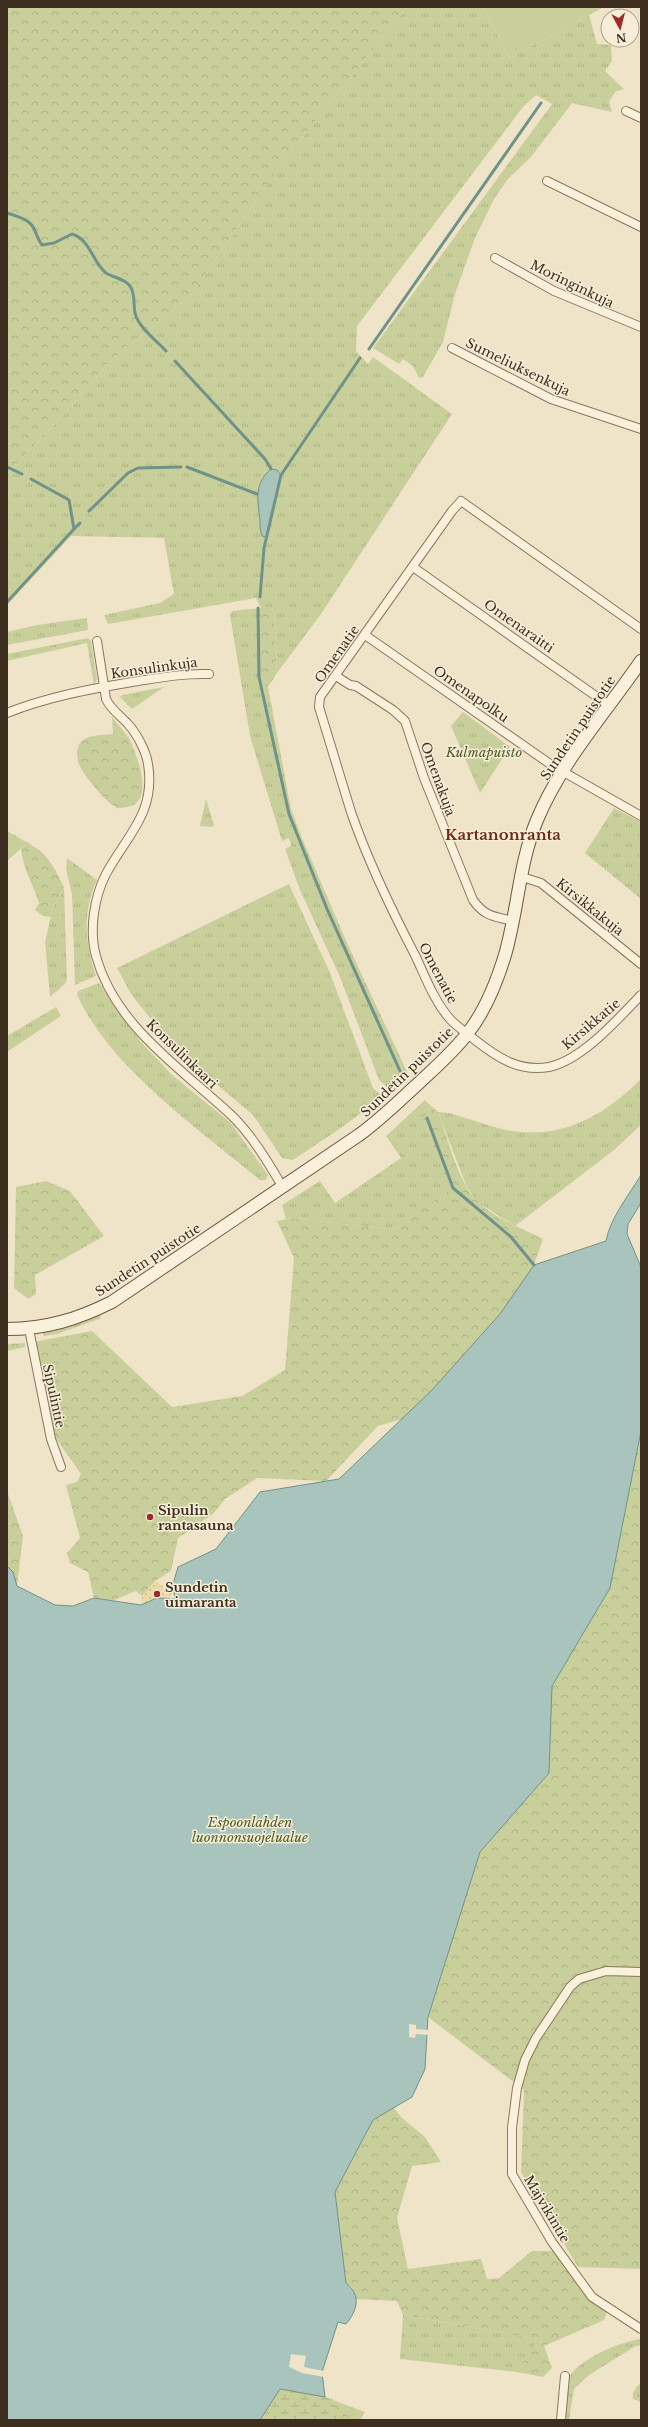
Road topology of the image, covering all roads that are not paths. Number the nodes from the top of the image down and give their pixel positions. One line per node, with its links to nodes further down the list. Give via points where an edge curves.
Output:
1 (626, 111): 2 (street)
2 (641, 118)
3 (547, 181): 4 (street)
4 (641, 227)
5 (495, 258): 6 (street, Moringinkuja, via 554,291)
6 (641, 326)
7 (452, 348): 8 (street, Sumeliuksenkuja, via 551,399)
8 (641, 429)
9 (413, 567): 10 (street, Omenatie, via 461,501); 11 (street, Omenatie); 17 (street, Omenaraitti)
10 (641, 629)
11 (365, 635): 15 (street, Omenatie); 19 (street, Omenapolku)
12 (97, 641): 16 (street, Konsulinkaari)
13 (641, 661): 17 (street, Sundetin puistotie)
14 (209, 674): 16 (street, Konsulinkuja, via 188,673)
15 (336, 676): 22 (street, Omenakuja, via 394,710 405,721 424,778 473,900 481,911); 25 (street, Omenatie, via 320,697 320,707 352,812 393,912 432,989 449,1018)
16 (104, 687): 18 (street, Konsulinkuja, via 54,698); 26 (street, Konsulinkaari, via 110,708 129,725 140,743 148,763 149,778 141,820 106,874 100,891 93,936 103,976 146,1039 230,1114 248,1135)
17 (610, 706): 19 (street, Sundetin puistotie)
18 (7, 713)
19 (562, 772): 20 (street, Omenapolku); 21 (street, Sundetin puistotie, via 537,820)
20 (641, 816)
21 (519, 876): 22 (street, Sundetin puistotie); 23 (street, Kirsikkakuja, via 541,883)
22 (512, 921): 25 (street, Sundetin puistotie, via 504,956 480,1012)
23 (641, 964)
24 (641, 996): 25 (street, Kirsikkatie, via 614,1024 580,1052 548,1067 523,1068 512,1064 494,1056)
25 (467, 1034): 26 (street, Sundetin puistotie, via 442,1062 379,1121)
26 (282, 1186): 28 (street, Sundetin puistotie, via 112,1302 71,1320)
27 (7, 1329): 28 (street, Sundetin puistotie)
28 (29, 1329): 29 (street, Sipulintie, via 51,1439)
29 (61, 1467)
30 (639, 1971): 31 (street, Majvikintie, via 606,1971 579,1979 562,1998 536,2038 525,2060 517,2088 512,2128 512,2174 552,2242 592,2297)
31 (641, 2329)
32 (565, 2376): 33 (street)
33 (562, 2420)

